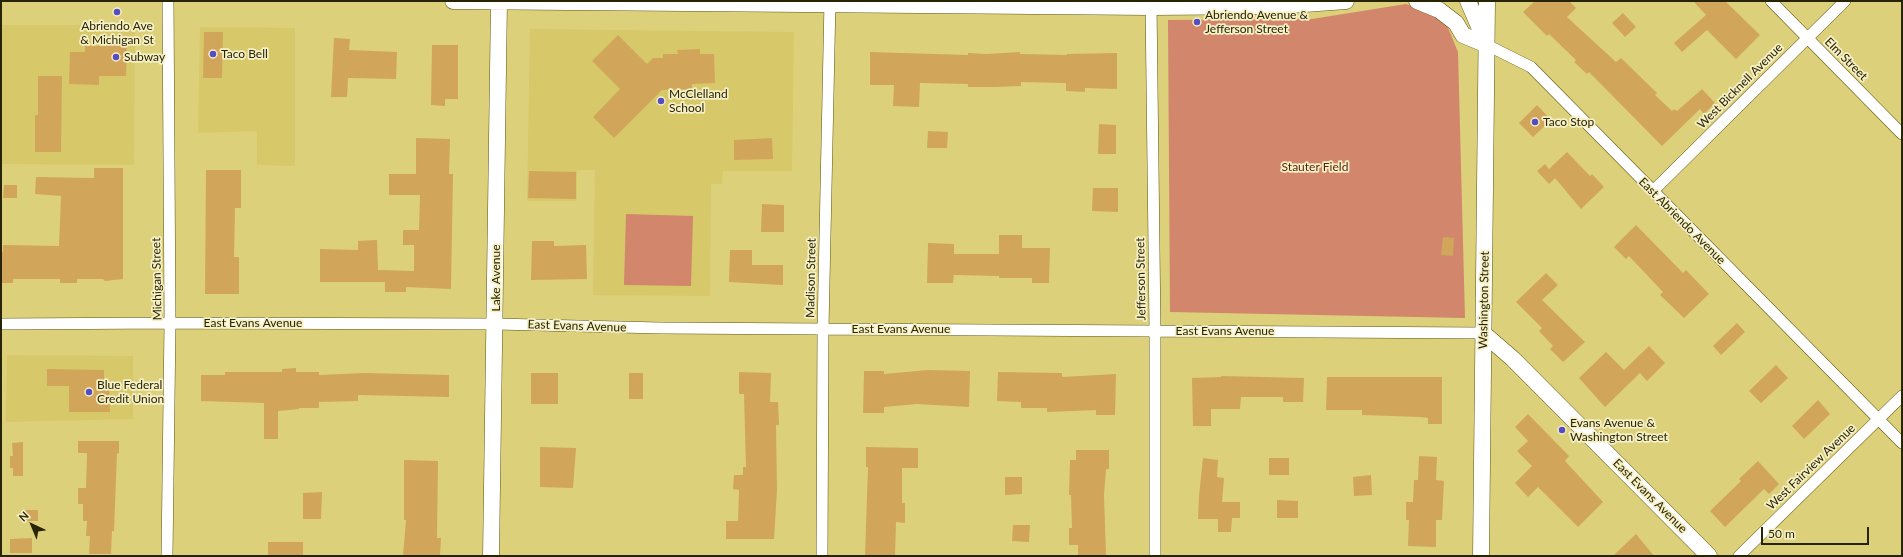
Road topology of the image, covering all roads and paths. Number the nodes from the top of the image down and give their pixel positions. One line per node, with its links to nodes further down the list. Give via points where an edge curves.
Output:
1 (168, 1): 16 (street, Michigan Street)
2 (453, 1): 9 (street)
3 (1346, 1): 11 (street, via 1277,6)
4 (1417, 1): 13 (street, via 1439,10 1456,23 1464,35)
5 (1468, 1): 13 (street)
6 (1487, 1): 13 (street, Washington Street)
7 (1771, 1): 12 (street, Elm Street)
8 (1845, 1): 12 (street, West Bicknell Avenue)
9 (499, 2): 10 (street); 18 (street, Lake Avenue)
10 (830, 3): 11 (street); 19 (street, Madison Street)
11 (1151, 4): 20 (street, Jefferson Street)
12 (1807, 38): 14 (street, Elm Street); 15 (street, West Bicknell Avenue)
13 (1487, 45): 15 (street, East Abriendo Avenue, via 1531,67); 21 (street, Washington Street)
14 (1902, 134)
15 (1653, 190): 23 (street, East Abriendo Avenue)
16 (170, 323): 17 (street, East Evans Avenue); 18 (street, East Evans Avenue); 25 (street, Michigan Street)
17 (1, 324)
18 (496, 324): 19 (street, East Evans Avenue); 26 (street, Lake Avenue)
19 (823, 329): 20 (street, East Evans Avenue); 27 (street, Madison Street)
20 (1155, 330): 21 (street, East Evans Avenue); 28 (street, Jefferson Street)
21 (1483, 333): 29 (street, Washington Street); 30 (street, East Evans Avenue, via 1513,359)
22 (1902, 396): 23 (street, West Fairview Avenue)
23 (1878, 419): 24 (street, East Abriendo Avenue); 31 (street, West Fairview Avenue)
24 (1902, 443)
25 (167, 556)
26 (491, 556)
27 (822, 556)
28 (1155, 556)
29 (1482, 556)
30 (1709, 556)
31 (1739, 556)

